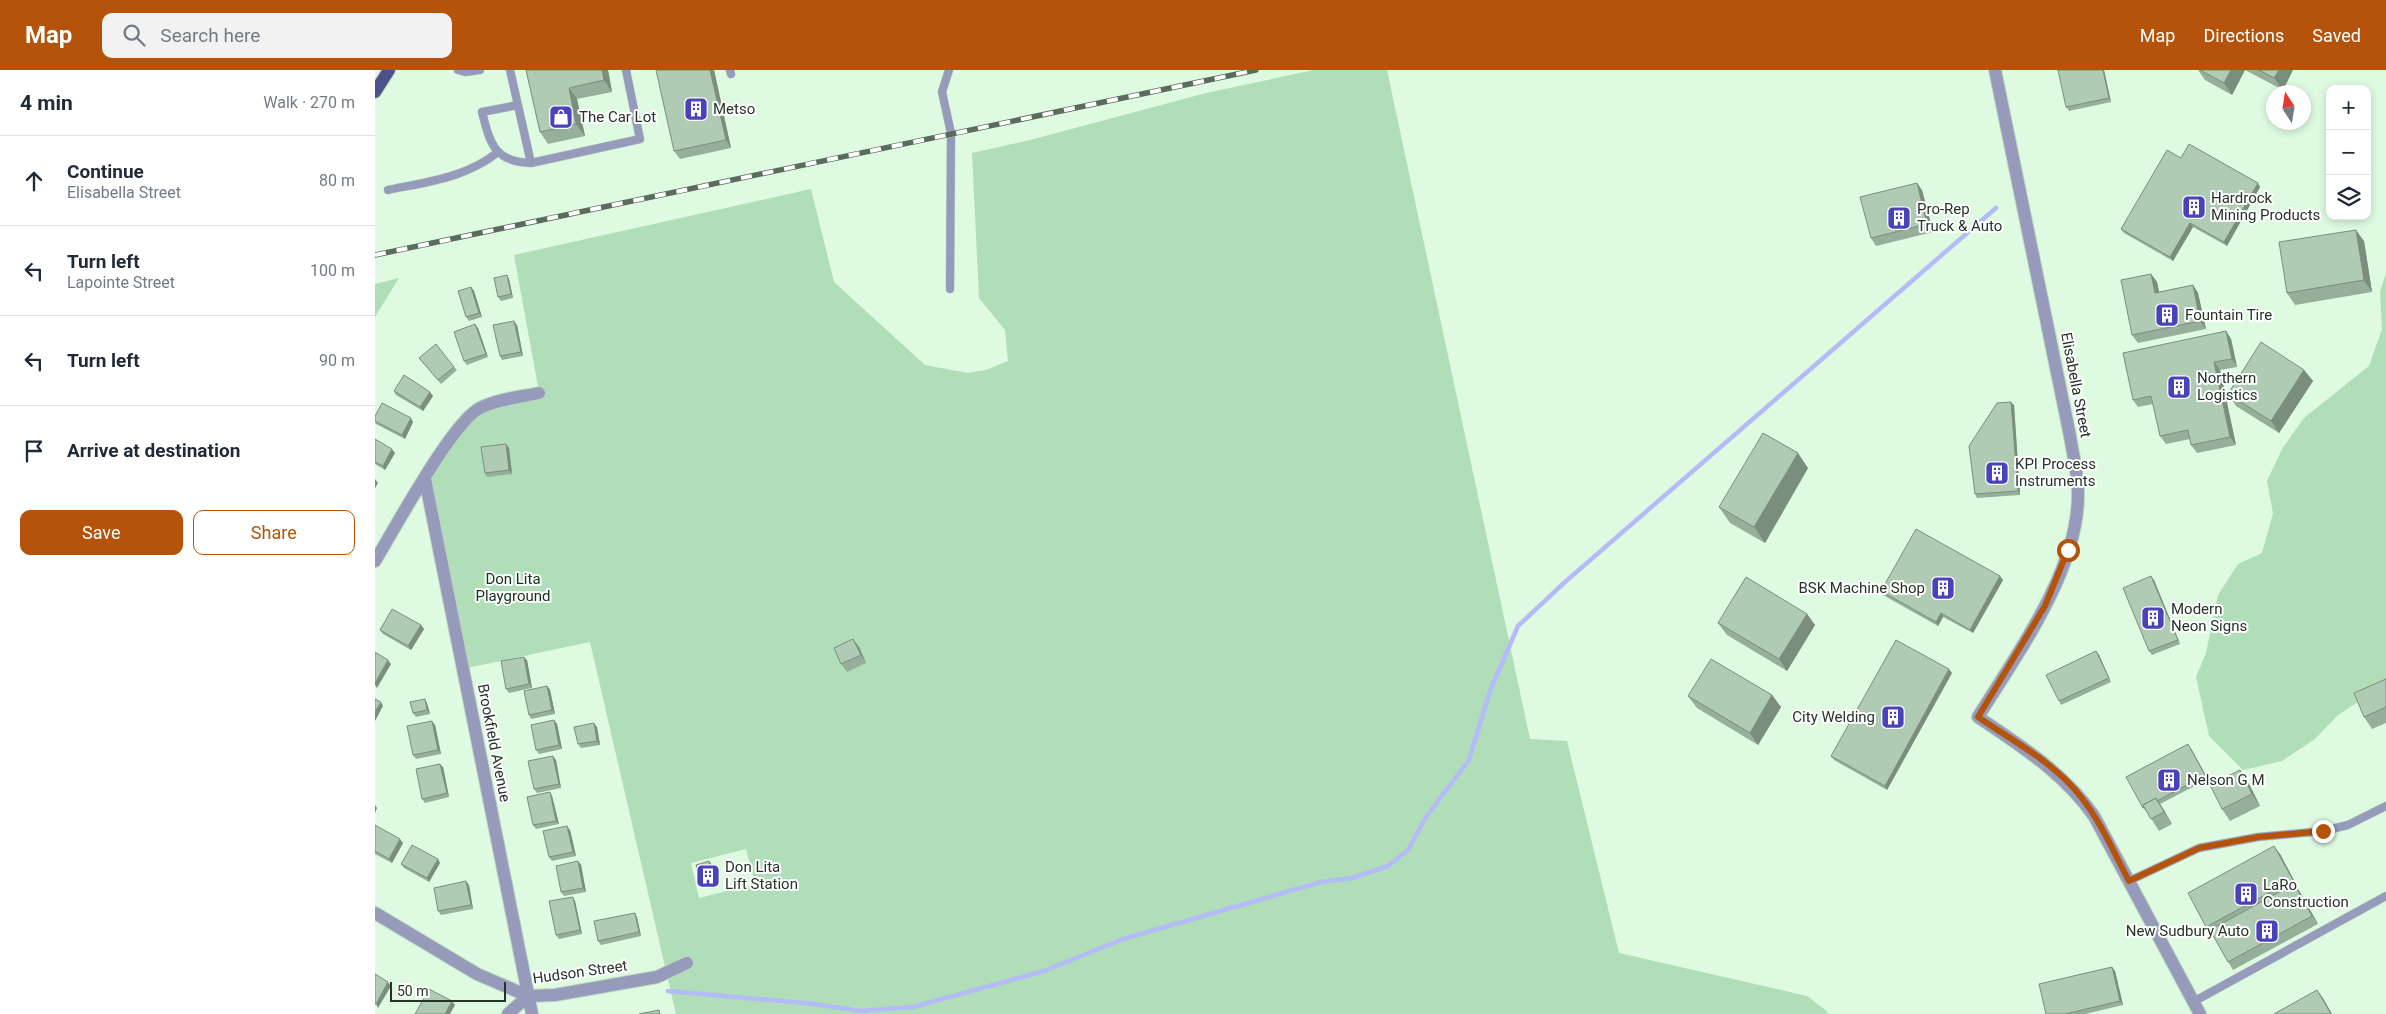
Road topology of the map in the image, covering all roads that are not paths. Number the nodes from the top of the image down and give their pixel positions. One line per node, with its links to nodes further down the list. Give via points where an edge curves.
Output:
1 (389, 70): 8 (main road)
2 (458, 70): 3 (lane)
3 (480, 70)
4 (510, 70): 9 (lane)
5 (626, 70): 11 (lane, via 640,140)
6 (949, 70): 13 (lane, via 942,92 951,133)
7 (1995, 70): 18 (street, Elisabella Street, via 2071,436 2078,493 2068,550 2045,606 1978,717 2042,761 2080,796)
8 (375, 92)
9 (518, 105): 10 (lane, via 482,112 494,149); 11 (lane)
10 (498, 152): 11 (lane, via 515,163); 12 (lane, via 466,173)
11 (531, 164)
12 (387, 190)
13 (950, 289)
14 (539, 393): 15 (street, via 479,408 467,417)
15 (425, 479): 16 (street); 22 (street, Brookfield Avenue)
16 (375, 561)
17 (2386, 806): 18 (lane, via 2349,825 2323,831 2258,837 2199,848)
18 (2129, 881): 23 (street)
19 (2386, 896): 23 (lane)
20 (375, 913): 22 (street, Hudson Street, via 477,974)
21 (687, 963): 22 (street, Hudson Street, via 657,977 555,995)
22 (528, 996): 24 (street); 25 (street, Brookfield Avenue)
23 (2193, 1002): 26 (street)
24 (508, 1014)
25 (532, 1014)
26 (2200, 1014)

